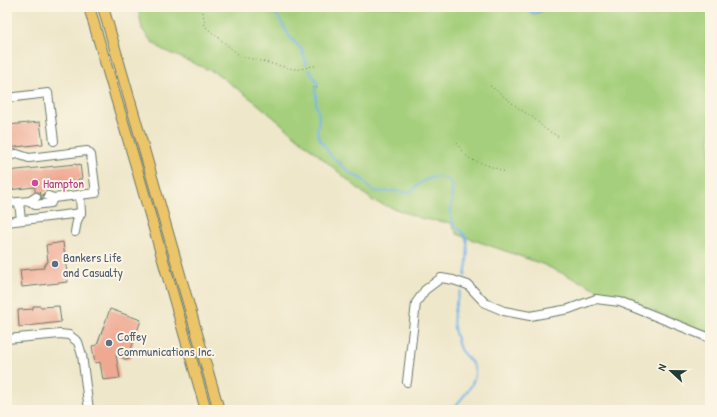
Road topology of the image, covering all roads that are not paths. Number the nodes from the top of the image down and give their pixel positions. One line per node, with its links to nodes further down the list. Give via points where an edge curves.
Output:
1 (89, 7): 17 (main road)
2 (103, 7): 18 (main road)
3 (7, 98): 4 (street, via 48,93)
4 (54, 141)
5 (7, 156): 6 (street, via 17,154 29,158 87,151 91,155 96,193)
6 (80, 195): 7 (street, via 51,197 51,203 35,205 33,199); 9 (street)
7 (19, 202): 8 (street); 10 (street)
8 (7, 203)
9 (81, 213): 10 (street); 12 (street)
10 (21, 220): 11 (street)
11 (7, 222)
12 (75, 232)
13 (710, 338): 15 (street, via 620,302 596,299 568,309 530,316 504,311 485,303 468,285 441,278 425,290 416,302)
14 (7, 340): 16 (street, via 60,334 69,335 78,342)
15 (407, 382)
16 (89, 410)
17 (206, 410)
18 (219, 410)

